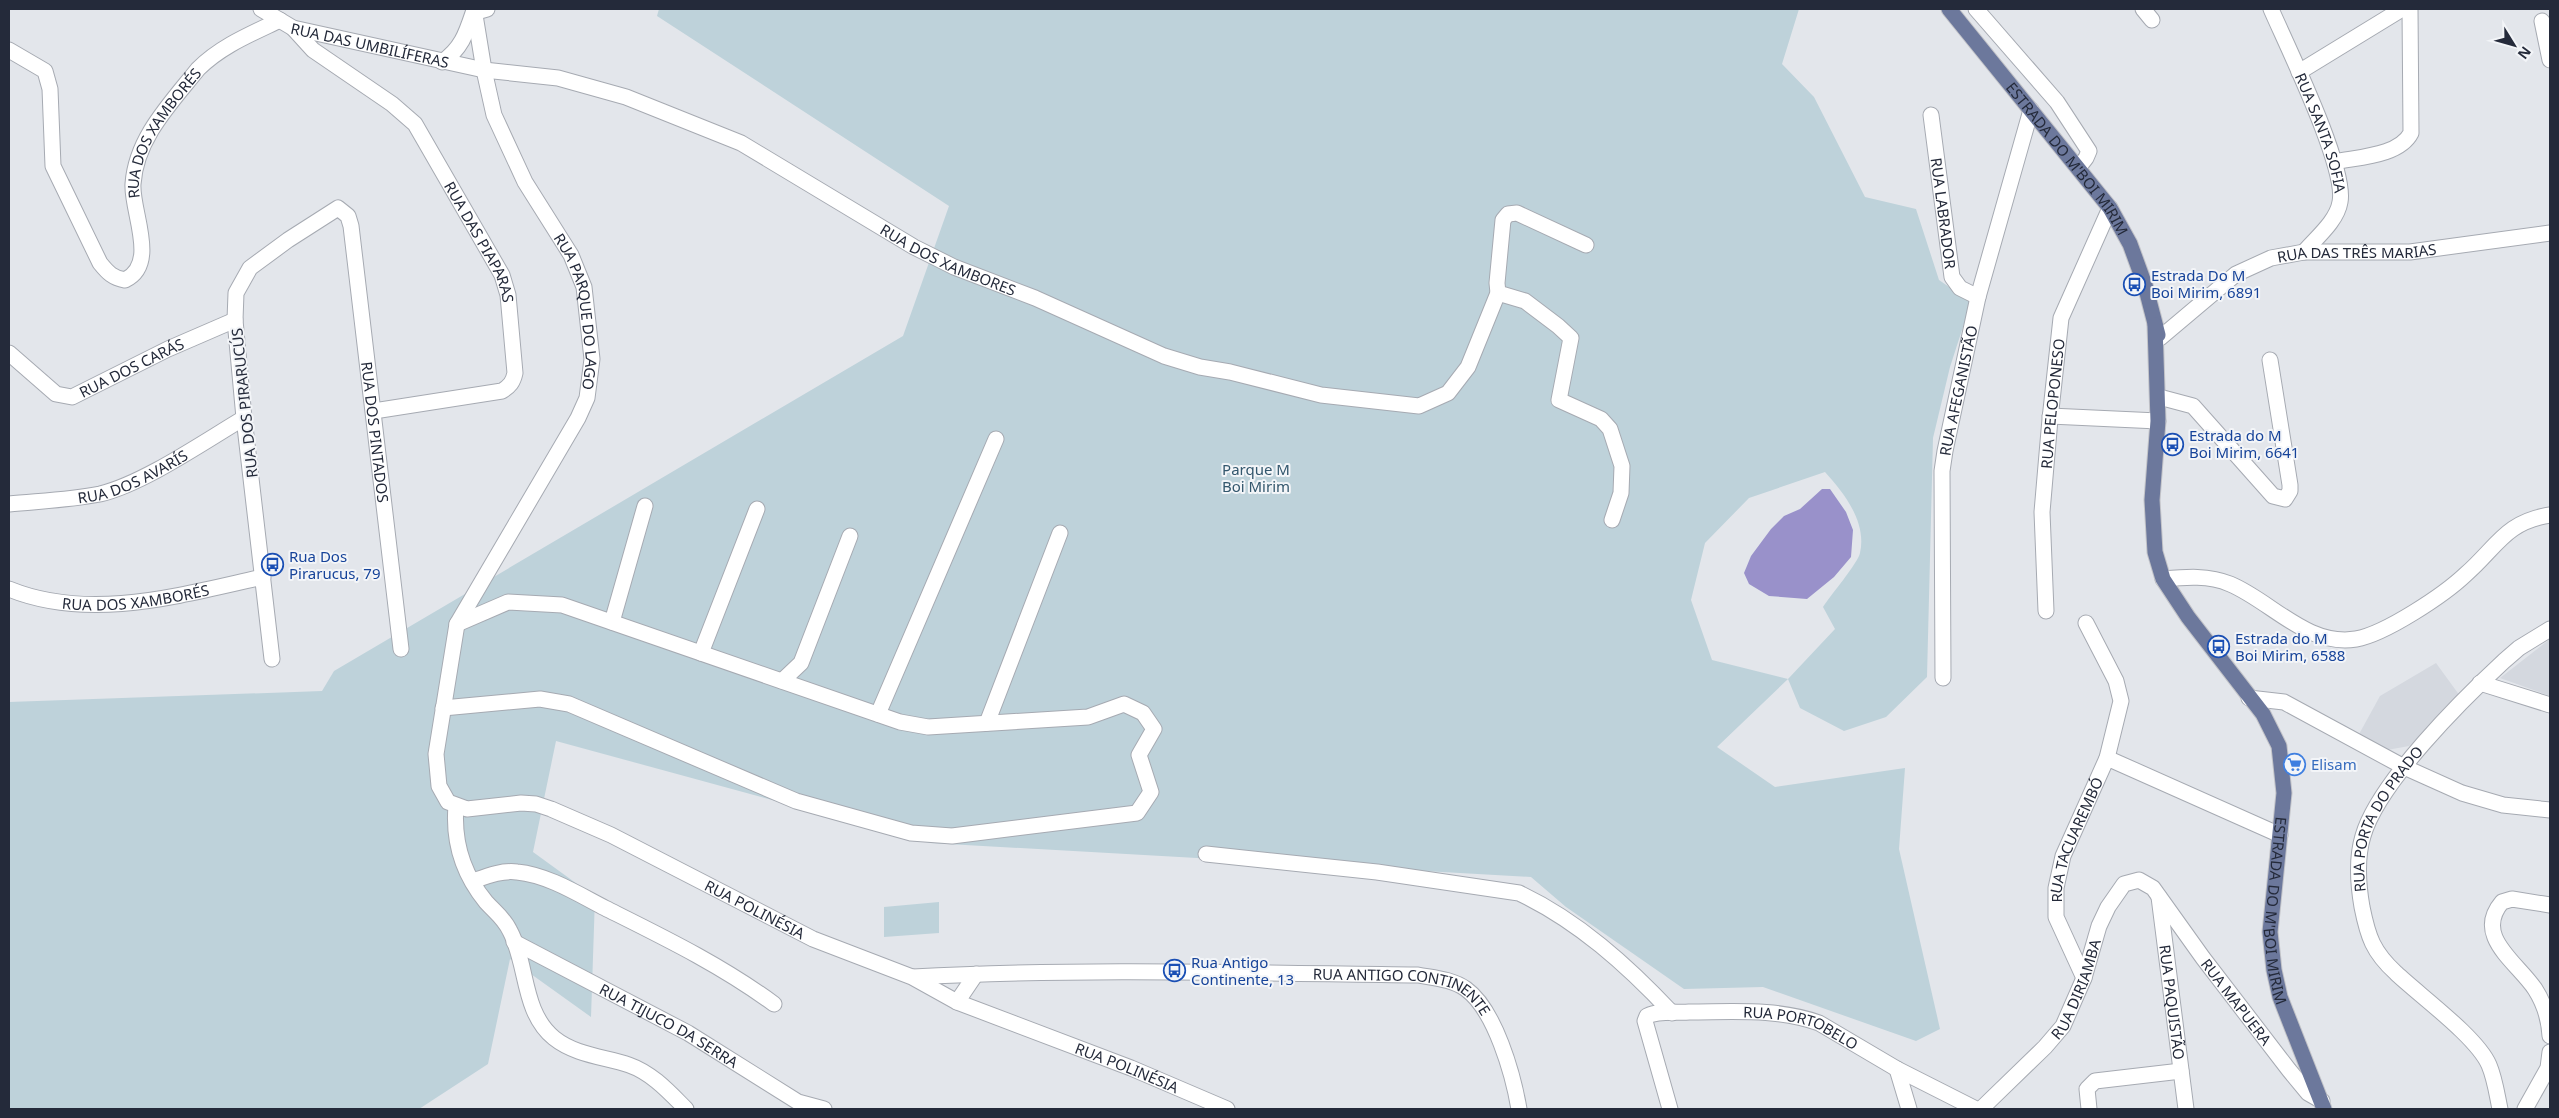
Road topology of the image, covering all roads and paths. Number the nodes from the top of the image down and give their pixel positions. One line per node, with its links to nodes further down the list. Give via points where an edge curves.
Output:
1 (261, 9): 9 (street, RUA DAS UMBILÍFERAS)
2 (1949, 9): 16 (main road, ESTRADA DO M'BOI MIRIM)
3 (1976, 9): 19 (street, via 2057,102 2076,129 2088,151)
4 (2270, 9): 14 (street, RUA SANTA SOFIA)
5 (2402, 9): 14 (street)
6 (2410, 9): 18 (street, via 2411,133 2396,147)
7 (478, 10): 12 (street, RUA PARQUE DO LAGO, via 460,47); 13 (street, RUA PARQUE DO LAGO)
8 (2542, 21): 11 (street)
9 (287, 24): 10 (street, RUA DOS XAMBORÉS, via 217,52 208,59 142,143 132,196 140,223 142,256 138,270 125,280 107,272 100,263 53,166 48,78 38,66); 12 (street, RUA DAS UMBILÍFERAS); 32 (street, RUA DAS PIAPARAS, via 313,50 392,104 415,124 502,275 508,295 515,373 508,387 502,391)
10 (9, 50)
11 (2550, 60)
12 (442, 62): 13 (street, RUA DAS UMBILÍFERAS)
13 (484, 70): 15 (street, RUA DAS UMBILÍFERAS); 49 (street, RUA PARQUE DO LAGO, via 494,115 515,162 577,267 584,287 592,358 586,398 578,418)
14 (2299, 72): 18 (street, RUA SANTA SOFIA)
15 (558, 78): 25 (street, RUA DOS XAMBORES, via 626,97 741,144 934,258 1035,298 1164,356 1321,395 1419,406 1448,393 1468,367)
16 (2031, 110): 19 (main road, ESTRADA DO M'BOI MIRIM); 26 (street, RUA AFEGANISTÃO)
17 (1931, 115): 26 (street, RUA LABRADOR, via 1952,277 1960,288)
18 (2335, 162): 24 (street, RUA SANTA SOFIA, via 2341,190 2339,207)
19 (2079, 167): 20 (main road, ESTRADA DO M'BOI MIRIM)
20 (2110, 208): 28 (main road, ESTRADA DO M'BOI MIRIM, via 2130,244); 33 (street, RUA PELOPONESO, via 2062,318)
21 (348, 216): 27 (street, RUA DOS PIRARUCÚS, via 338,208 250,268 236,293); 32 (street, RUA DOS PINTADOS)
22 (2550, 233): 24 (street, RUA DAS TRÊS MARIAS, via 2410,252)
23 (1586, 245): 25 (street, via 1517,213 1508,214 1503,220)
24 (2304, 252): 28 (street, RUA DAS TRÊS MARIAS, via 2271,258 2236,274)
25 (1498, 293): 40 (street, via 1525,301 1571,338 1559,400 1601,419 1610,429 1622,466 1621,493)
26 (1978, 297): 54 (street, RUA AFEGANISTÃO, via 1942,471)
27 (235, 320): 29 (street, RUA DOS CARÁS, via 72,397 56,394); 34 (street, RUA DOS PIRARUCÚS)
28 (2157, 332): 31 (main road, ESTRADA DO M'BOI MIRIM)
29 (9, 354)
30 (2270, 360): 31 (street, via 2290,485 2285,499 2274,496 2192,406)
31 (2160, 410): 33 (street); 44 (main road, ESTRADA DO M'BOI MIRIM, via 2152,500 2155,552)
32 (374, 411): 51 (street, RUA DOS PINTADOS)
33 (2050, 416): 46 (street, RUA PELOPONESO, via 2042,512)
34 (244, 418): 36 (street, RUA DOS AVARÍS, via 117,489 100,494); 43 (street, RUA DOS PIRARUCÚS)
35 (996, 439): 60 (street)
36 (9, 504)
37 (646, 506): 47 (street)
38 (757, 509): 52 (street)
39 (2550, 515): 44 (street, via 2517,524 2456,584 2388,627 2356,639 2328,638 2309,631 2228,583 2206,577)
40 (1612, 520)
41 (1060, 533): 61 (street)
42 (850, 536): 55 (street, via 801,663)
43 (263, 577): 45 (street, RUA DOS XAMBORÉS, via 160,599 110,604 47,601); 53 (street, RUA DOS PIRARUCÚS)
44 (2163, 579): 57 (main road, ESTRADA DO M'BOI MIRIM)
45 (9, 590)
46 (2046, 611)
47 (612, 622): 49 (street, via 562,605 508,602); 52 (street)
48 (2086, 623): 62 (street, RUA TACUAREMBÓ, via 2116,681 2122,701)
49 (457, 624): 59 (street)
50 (2550, 629): 56 (street, RUA PORTA DO PRADO, via 2519,648)
51 (401, 648)
52 (701, 653): 55 (street)
53 (272, 659)
54 (1943, 678)
55 (782, 681): 60 (street)
56 (2480, 683): 58 (street); 63 (street, RUA PORTA DO PRADO)
57 (2250, 698): 63 (street, via 2284,702); 66 (main road, ESTRADA DO M'BOI MIRIM, via 2263,714 2280,746 2284,793)
58 (2550, 704)
59 (442, 708): 61 (street, via 540,699 570,704 796,800 911,833 952,836 1136,813 1151,792 1139,755 1154,729 1143,713 1124,704 1088,717); 64 (street, via 436,754 439,786 448,802)
60 (878, 714): 61 (street, via 928,727)
61 (987, 723)
62 (2107, 758): 66 (street, RUA TACUAREMBÓ); 74 (street, RUA TACUAREMBÓ, via 2063,856 2056,888 2056,917)
63 (2404, 767): 65 (street, via 2481,800); 93 (street, RUA PORTA DO PRADO, via 2377,805 2362,836 2358,870 2365,922 2372,945 2383,960 2481,1051 2493,1074)
64 (456, 806): 68 (street, via 454,829 460,855); 73 (street, RUA POLINÉSIA, via 467,809 522,803 551,809 611,835 813,939)
65 (2550, 810)
66 (2280, 835): 82 (main road, ESTRADA DO M'BOI MIRIM, via 2270,932 2274,970 2280,997)
67 (1206, 854): 77 (street, via 1377,872 1519,893 1540,903 1608,951)
68 (473, 881): 71 (street, via 486,902 500,915); 76 (street, via 515,871 557,884 694,953 741,979)
69 (2158, 895): 74 (street, RUA DIRIAMBA, via 2139,880 2124,884 2099,926); 81 (street, RUA PAQUISTÃO); 82 (street, RUA MAPUERA, via 2289,1070)
70 (2550, 905): 78 (street, via 2512,899 2502,902 2492,918 2491,928 2497,942 2542,1001)
71 (514, 942): 83 (street, via 540,1025 574,1050 631,1066 652,1077); 84 (street, RUA TIJUCO DA SERRA, via 688,1032 798,1102)
72 (976, 974): 73 (street, RUA ANTIGO CONTINENTE); 75 (street); 86 (street, RUA ANTIGO CONTINENTE, via 1418,975 1450,981 1465,988 1488,1015 1514,1082)
73 (912, 977): 75 (street, RUA POLINÉSIA)
74 (2084, 978): 90 (street, RUA DIRIAMBA, via 2063,1026)
75 (957, 1002): 85 (street, RUA POLINÉSIA, via 1131,1068)
76 (774, 1004)
77 (1672, 1013): 80 (street, RUA PORTOBELO, via 1762,1011 1806,1018 1838,1033); 87 (street, RUA PORTOBELO, via 1647,1016 1645,1021)
78 (2550, 1036)
79 (2550, 1052): 94 (street, via 2548,1068)
80 (1898, 1070): 88 (street); 89 (street, RUA PORTOBELO)
81 (2181, 1071): 91 (street, via 2095,1081 2086,1089); 92 (street, RUA PAQUISTÃO)
82 (2323, 1105)
83 (686, 1109)
84 (824, 1109)
85 (1227, 1109)
86 (1519, 1109)
87 (1670, 1109)
88 (1909, 1109)
89 (1976, 1109)
90 (1981, 1109)
91 (2089, 1109)
92 (2186, 1109)
93 (2500, 1109)
94 (2525, 1109)

